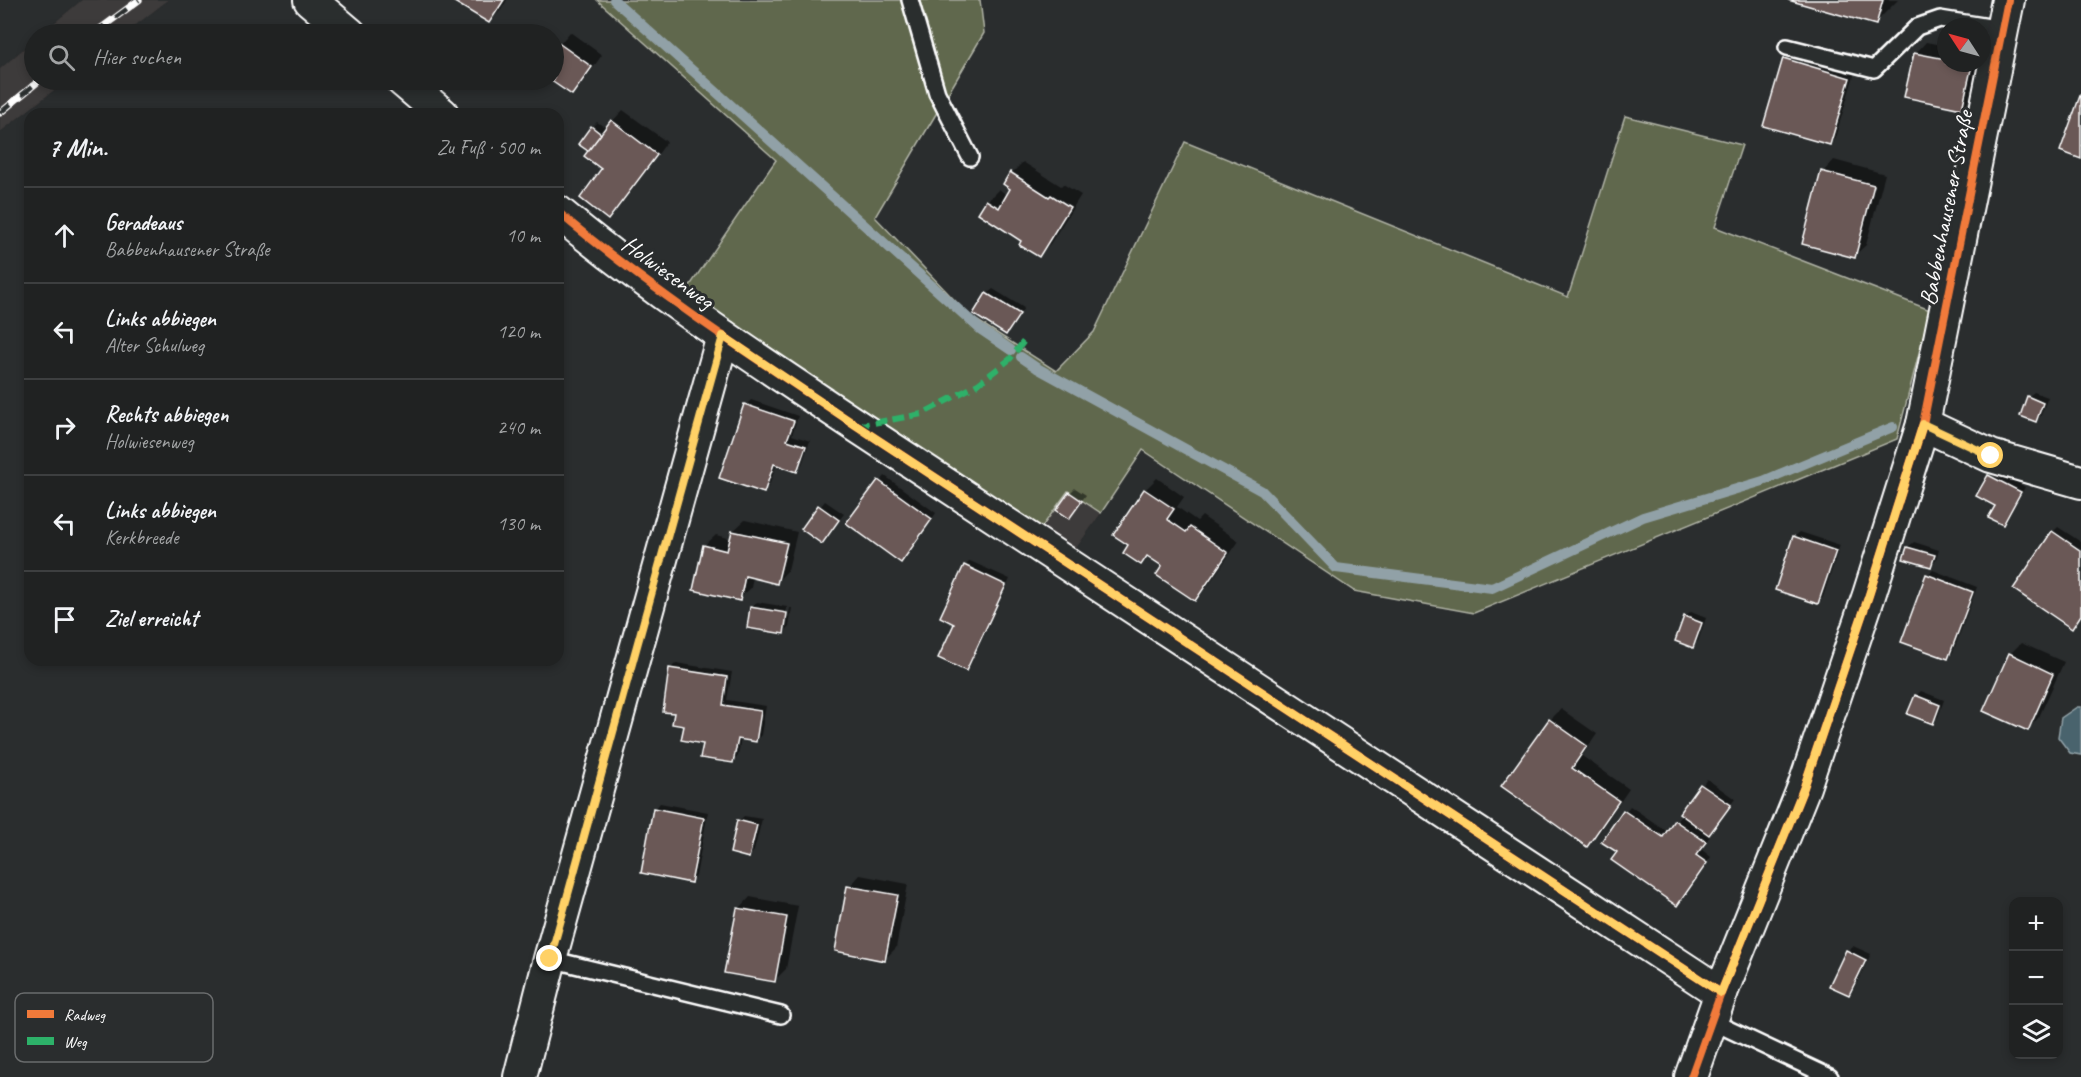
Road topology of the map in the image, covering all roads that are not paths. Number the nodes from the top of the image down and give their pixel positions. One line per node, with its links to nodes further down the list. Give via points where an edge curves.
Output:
1 (310, 0): 4 (street)
2 (910, 0): 8 (lane, via 937,93)
3 (2005, 15): 5 (lane, via 1940,19 1917,27 1874,69); 11 (street, Babbenhausener Straße)
4 (338, 24)
5 (1787, 47)
6 (414, 90): 7 (street)
7 (435, 108)
8 (970, 157)
9 (564, 217): 10 (street, Holwiesenweg, via 609,255)
10 (723, 336): 13 (street); 14 (street, Holwiesenweg)
11 (1923, 424): 12 (street, via 1991,456); 14 (street, Babbenhausener Straße, via 1804,787)
12 (2081, 482)
13 (550, 959): 15 (lane); 16 (street)
14 (1716, 1007): 17 (street, Babbenhausener Straße); 18 (lane)
15 (782, 1015)
16 (520, 1077)
17 (1690, 1077)
18 (1830, 1077)

